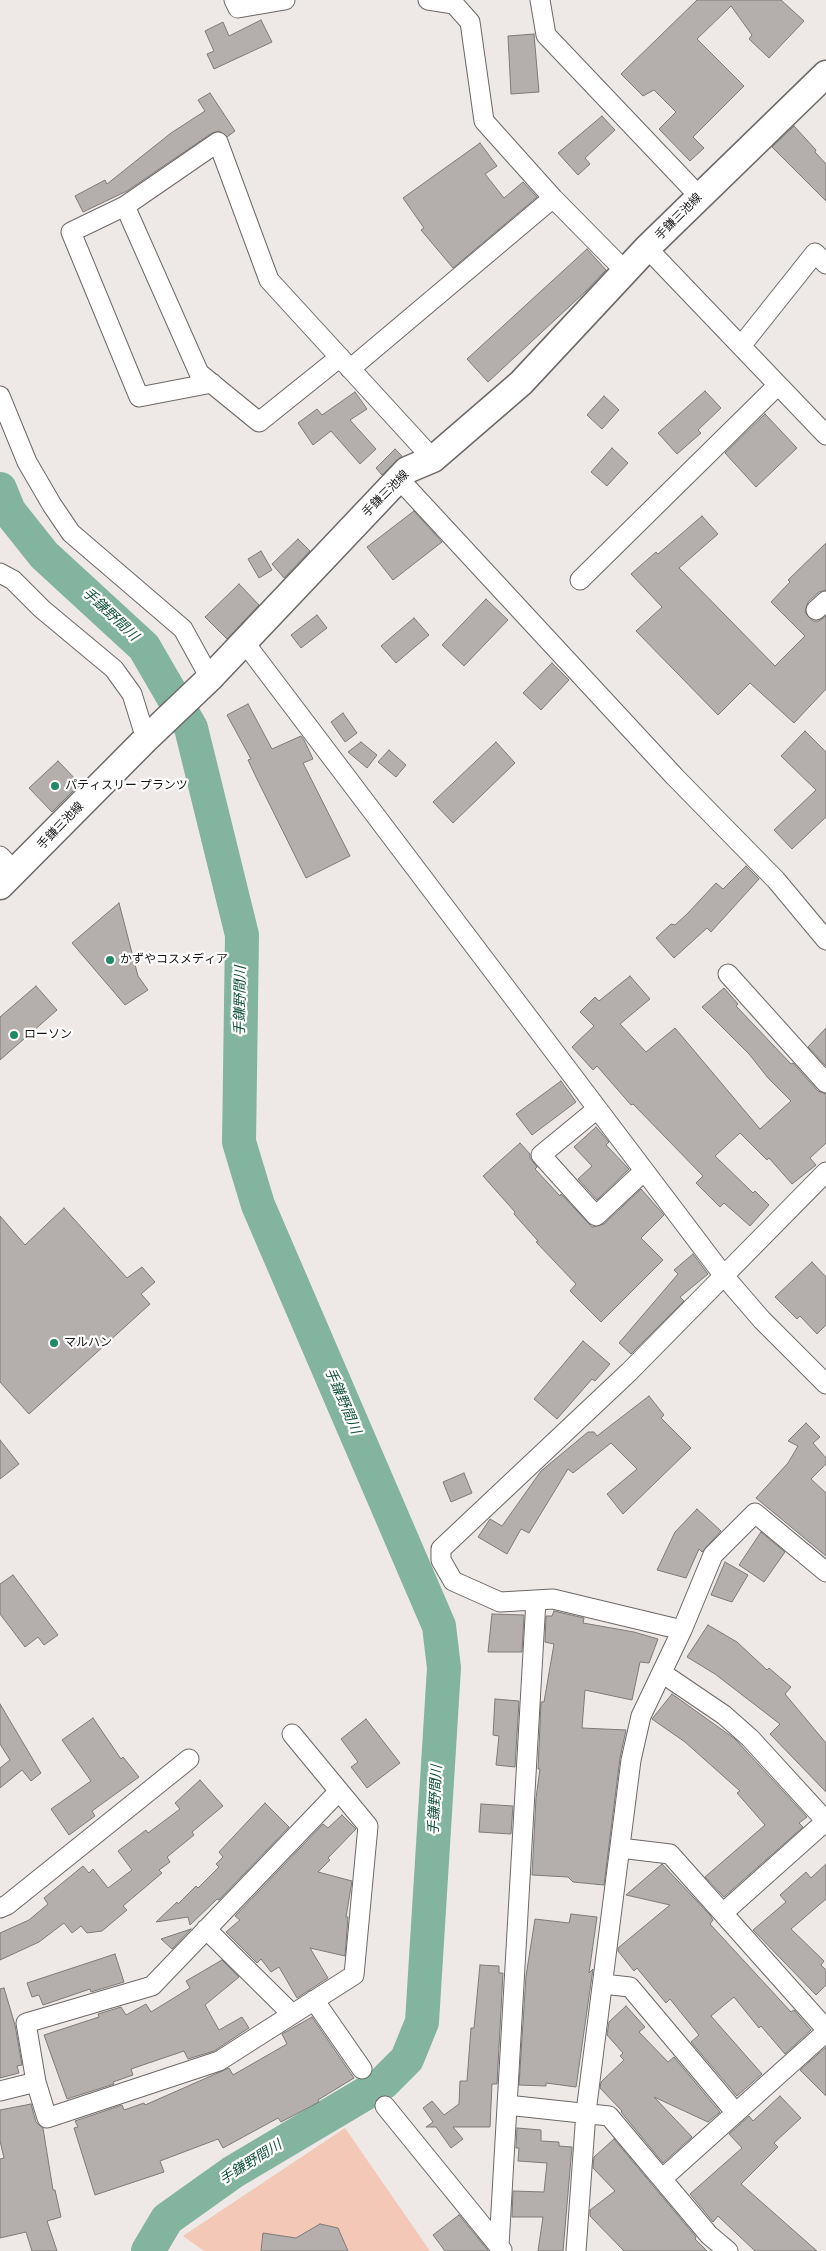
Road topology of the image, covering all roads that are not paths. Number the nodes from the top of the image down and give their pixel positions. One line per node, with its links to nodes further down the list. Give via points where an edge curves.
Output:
1 (234, 0): 2 (street, via 238,8)
2 (284, 0)
3 (428, 0): 7 (street, via 454,4 470,22 484,121)
4 (540, 0): 6 (street, via 546,35)
5 (826, 74): 6 (main road, 手鎌三池線)
6 (700, 197): 9 (main road, 手鎌三池線)
7 (553, 198): 11 (street); 13 (street)
8 (125, 206): 13 (street, via 218,142 270,280); 14 (street, via 199,373); 14 (street, via 71,232 139,397)
9 (647, 248): 11 (main road, 手鎌三池線); 12 (street)
10 (826, 264): 12 (street, via 815,253)
11 (626, 272): 18 (main road, 手鎌三池線, via 521,383)
12 (740, 346): 15 (street)
13 (345, 363): 14 (street, via 259,422); 18 (street)
14 (212, 383)
15 (778, 385): 17 (street); 21 (street)
16 (0, 396): 23 (street, via 27,462 71,533 184,629)
17 (826, 435)
18 (433, 459): 19 (main road, 手鎌三池線, via 407,470)
19 (399, 479): 22 (main road, 手鎌三池線); 26 (street, via 675,777 776,880)
20 (0, 573): 24 (street, via 13,580 42,609 114,668 132,694)
21 (580, 580)
22 (245, 643): 23 (main road, 手鎌三池線); 29 (street)
23 (210, 678): 24 (main road, 手鎌三池線)
24 (146, 739): 25 (main road, 手鎌三池線)
25 (5, 872)
26 (826, 940)
27 (728, 974): 28 (street)
28 (826, 1083)
29 (597, 1109): 30 (street); 30 (street, via 540,1155 596,1216)
30 (644, 1171): 32 (street)
31 (826, 1172): 32 (street)
32 (724, 1276): 33 (street, via 762,1320); 35 (street, via 629,1372 441,1549 440,1560 453,1581 500,1602)
33 (826, 1384)
34 (826, 1572): 36 (street, via 755,1512 713,1555)
35 (536, 1600): 36 (street, via 553,1599); 52 (street)
36 (682, 1630): 37 (street)
37 (662, 1673): 41 (street, via 642,1716 631,1760); 43 (street, via 737,1726 826,1821)
38 (292, 1734): 40 (street)
39 (189, 1758): 42 (street, via 8,1905)
40 (339, 1791): 44 (street); 46 (street, via 368,1826 354,1975)
41 (620, 1848): 43 (street, via 670,1854); 45 (street)
42 (0, 1908)
43 (723, 1913): 48 (street)
44 (206, 1930): 47 (street); 50 (street, via 152,1986 26,2023)
45 (602, 1984): 54 (street); 55 (street, via 630,1987)
46 (314, 2000): 47 (street); 49 (street)
47 (292, 2014): 50 (street, via 220,2061 47,2118)
48 (826, 2030): 55 (street)
49 (362, 2069)
50 (36, 2082): 51 (street)
51 (0, 2091)
52 (507, 2105): 54 (street); 57 (street)
53 (385, 2106): 57 (street)
54 (586, 2112): 56 (street, via 609,2116); 58 (street)
55 (736, 2113): 56 (street)
56 (662, 2179): 59 (street, via 709,2235)
57 (501, 2248)
58 (576, 2251)
59 (728, 2251)

